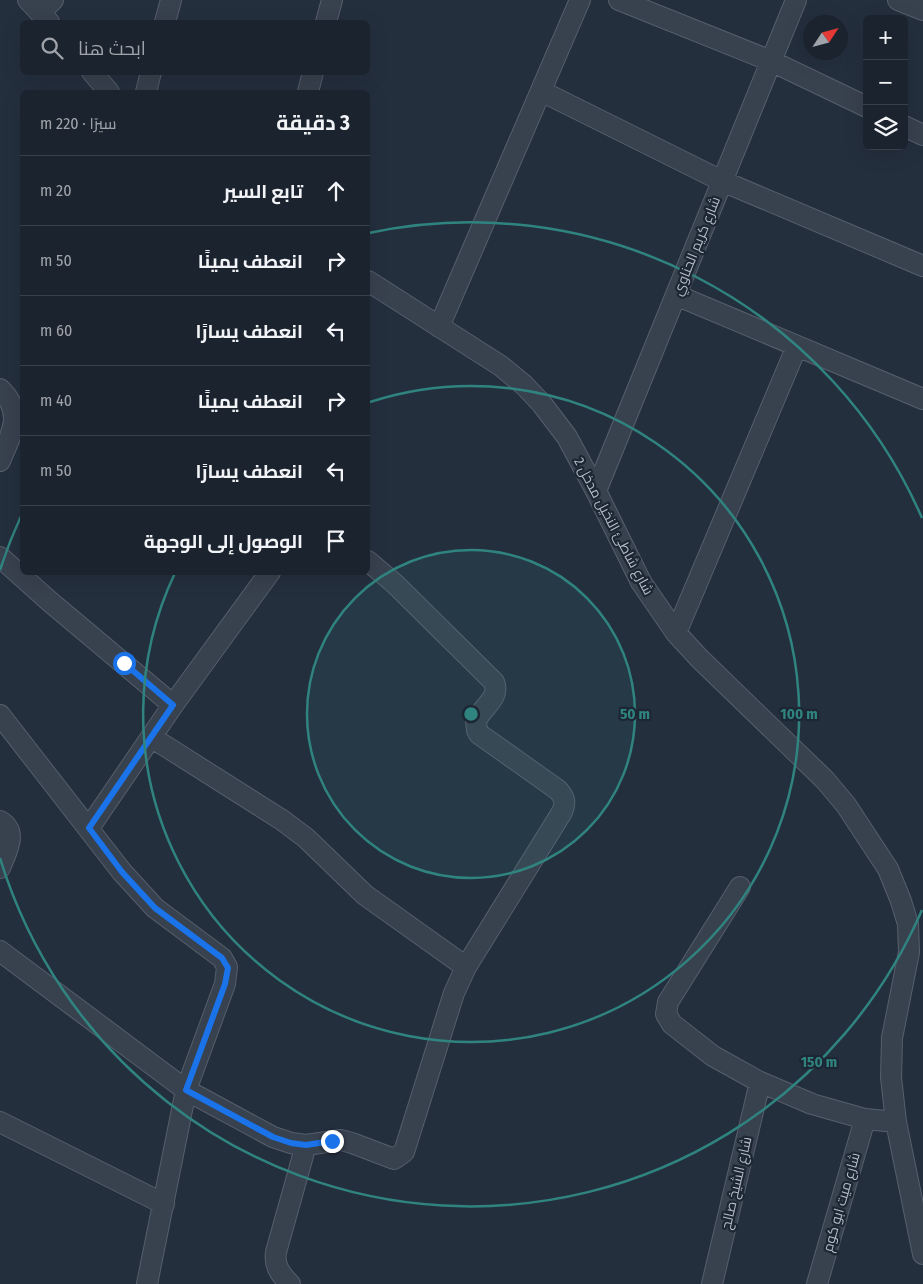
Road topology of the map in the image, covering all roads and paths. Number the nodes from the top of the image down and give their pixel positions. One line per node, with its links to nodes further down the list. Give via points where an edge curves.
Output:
1 (171, 0): 8 (street)
2 (332, 0): 9 (street)
3 (580, 0): 17 (street)
4 (618, 0): 10 (street)
5 (796, 0): 10 (street, شارع كريم الحناوي)
6 (898, 0): 7 (street)
7 (923, 10)
8 (166, 20)
9 (327, 20)
10 (771, 61): 18 (street); 21 (street, شارع كريم الحناوي)
11 (95, 75): 14 (street)
12 (150, 75): 15 (street)
13 (312, 75): 16 (street)
14 (108, 90)
15 (146, 90)
16 (308, 90)
17 (541, 91): 21 (street); 25 (street)
18 (863, 106)
19 (908, 128): 20 (street)
20 (923, 135)
21 (722, 181): 22 (street); 24 (street, شارع كريم الحناوي)
22 (923, 266)
23 (370, 282): 25 (street, شارع شاطئ النخيل مدخل 2)
24 (676, 295): 26 (street); 30 (street, شارع كريم الحناوي)
25 (439, 326): 30 (street, شارع شاطئ النخيل مدخل 2, via 501,366 536,398 566,437)
26 (797, 346): 28 (street); 36 (street)
27 (0, 389): 29 (street, via 10,401 15,419)
28 (923, 399)
29 (0, 461)
30 (596, 491): 36 (street, شارع شاطئ النخيل مدخل 2, via 641,582)
31 (0, 557): 33 (street)
32 (370, 563): 46 (street, via 494,682 494,696 476,721 479,734 558,790 566,802)
33 (20, 575)
34 (20, 575): 37 (street)
35 (268, 575): 37 (street)
36 (676, 633): 44 (street, شارع شاطئ النخيل مدخل 2, via 846,805 888,869)
37 (173, 705): 39 (street)
38 (0, 715): 41 (street)
39 (151, 737): 41 (street); 46 (street, via 282,820 306,838 365,895)
40 (0, 821): 42 (street, via 6,824 11,834)
41 (89, 828): 48 (street, via 122,872 155,908 226,962 225,984)
42 (0, 868)
43 (740, 887): 47 (street, via 668,1002 666,1014 672,1024 713,1056)
44 (916, 926): 51 (street, شارع شاطئ النخيل مدخل 2, via 892,1038 891,1077)
45 (0, 950): 48 (street)
46 (466, 967): 52 (street, via 454,993 404,1152 394,1159 341,1140)
47 (760, 1082): 49 (street, via 812,1104); 57 (street, شارع الشيخ صالح)
48 (186, 1090): 52 (street, via 273,1137); 53 (street)
49 (865, 1119): 51 (street); 58 (street, شارع ميت ابو كوم)
50 (0, 1122): 53 (street)
51 (896, 1122): 54 (street, شارع شاطئ النخيل مدخل 2)
52 (306, 1145): 56 (street, via 274,1262)
53 (164, 1204): 55 (street)
54 (923, 1254)
55 (147, 1284)
56 (290, 1284)
57 (712, 1284)
58 (818, 1284)

